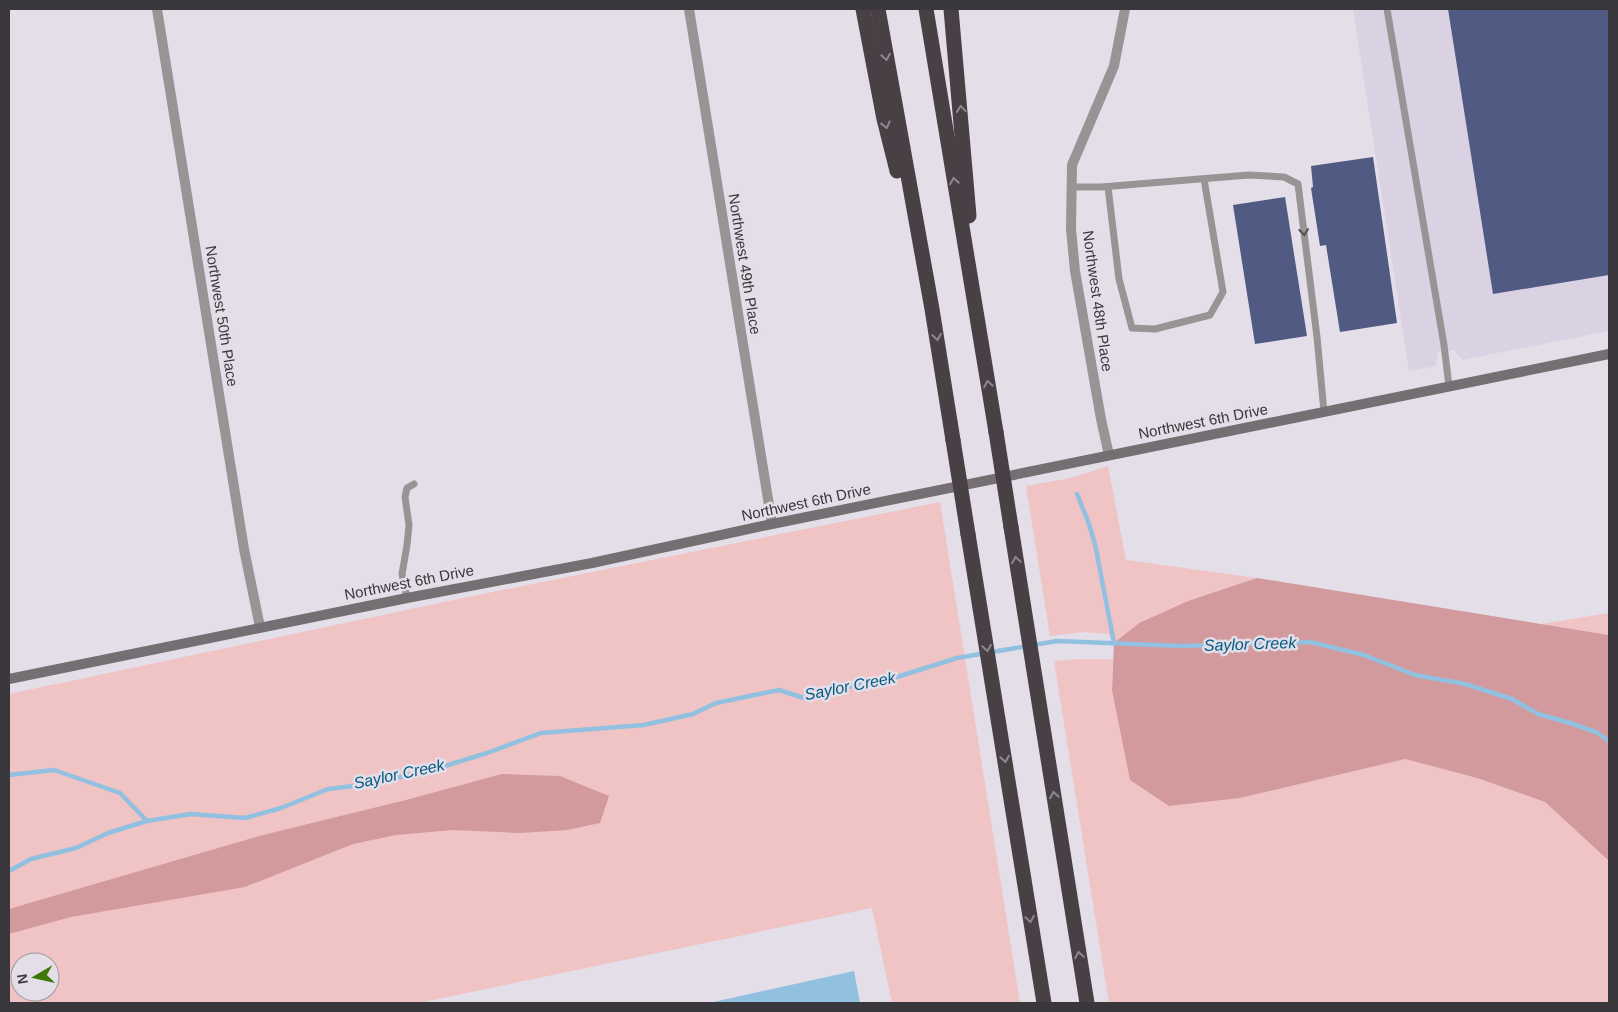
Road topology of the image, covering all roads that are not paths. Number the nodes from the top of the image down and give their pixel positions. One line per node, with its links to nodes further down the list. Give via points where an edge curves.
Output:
1 (157, 9): 21 (street, Northwest 50th Place, via 244,549)
2 (689, 9): 19 (street, Northwest 49th Place)
3 (863, 9): 12 (highway, one-way to 12, via 884,119)
4 (878, 9): 12 (highway, one-way to 12)
5 (926, 9): 13 (highway, one-way to 5)
6 (951, 9): 13 (highway, one-way to 6)
7 (1125, 9): 11 (street, Northwest 48th Place, via 1114,66 1072,165)
8 (1387, 9): 15 (lane)
9 (1204, 179): 10 (lane); 10 (lane, via 1223,292 1210,315 1155,329 1132,328 1119,279); 16 (lane, one-way to 16, via 1258,175 1284,177 1298,184)
10 (1108, 186): 11 (lane)
11 (1072, 187): 17 (street, Northwest 48th Place, via 1071,229 1076,271)
12 (932, 309): 23 (highway, one-way to 23, bridge)
13 (976, 315): 24 (highway, one-way to 13, bridge)
14 (1609, 354): 15 (main road, Northwest 6th Drive)
15 (1449, 386): 16 (main road, Northwest 6th Drive)
16 (1324, 412): 17 (main road, Northwest 6th Drive)
17 (1109, 455): 19 (main road, Northwest 6th Drive)
18 (414, 484): 20 (lane, via 407,488 405,497 409,525 402,574)
19 (772, 524): 20 (main road, Northwest 6th Drive, via 592,563)
20 (406, 598): 21 (main road, Northwest 6th Drive)
21 (260, 628): 22 (main road, Northwest 6th Drive)
22 (9, 679)
23 (1044, 1003)
24 (1087, 1003)

